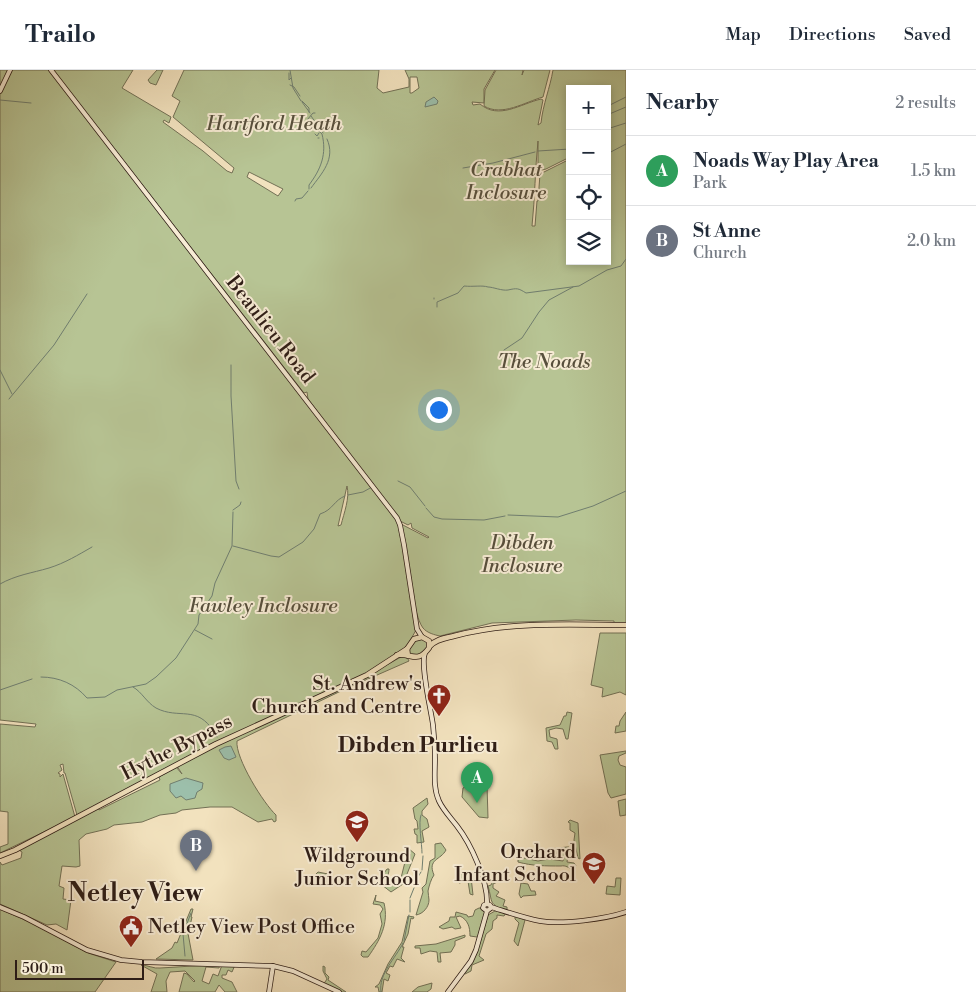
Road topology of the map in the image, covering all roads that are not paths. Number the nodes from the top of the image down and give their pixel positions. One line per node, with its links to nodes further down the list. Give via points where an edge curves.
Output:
1 (10, 70): 3 (street)
2 (51, 70): 5 (street, Beaulieu Road, via 396,516 404,545)
3 (0, 90)
4 (626, 625): 8 (main road, via 512,625)
5 (417, 629): 6 (street, Beaulieu Road); 7 (street, Beaulieu Road)
6 (424, 638): 7 (main road); 8 (main road); 9 (main road)
7 (414, 639): 10 (main road)
8 (442, 639): 9 (main road)
9 (430, 646): 11 (main road)
10 (406, 649): 12 (main road, Hythe Bypass); 13 (main road)
11 (425, 653): 14 (main road); 15 (street)
12 (396, 656): 13 (main road); 16 (main road, Hythe Bypass, via 367,675 216,744)
13 (408, 656): 14 (main road)
14 (416, 658): 15 (street)
15 (422, 664): 17 (street, via 433,728 436,794 474,857 486,891)
16 (0, 856)
17 (487, 904): 19 (street); 20 (street, via 483,908)
18 (0, 907): 22 (street, via 87,950 120,960)
19 (491, 907): 20 (street); 21 (street, via 555,922 608,918)
20 (488, 911): 25 (street, via 471,961)
21 (626, 912)
22 (273, 966): 23 (street); 24 (street)
23 (269, 992)
24 (339, 992)
25 (448, 992)

